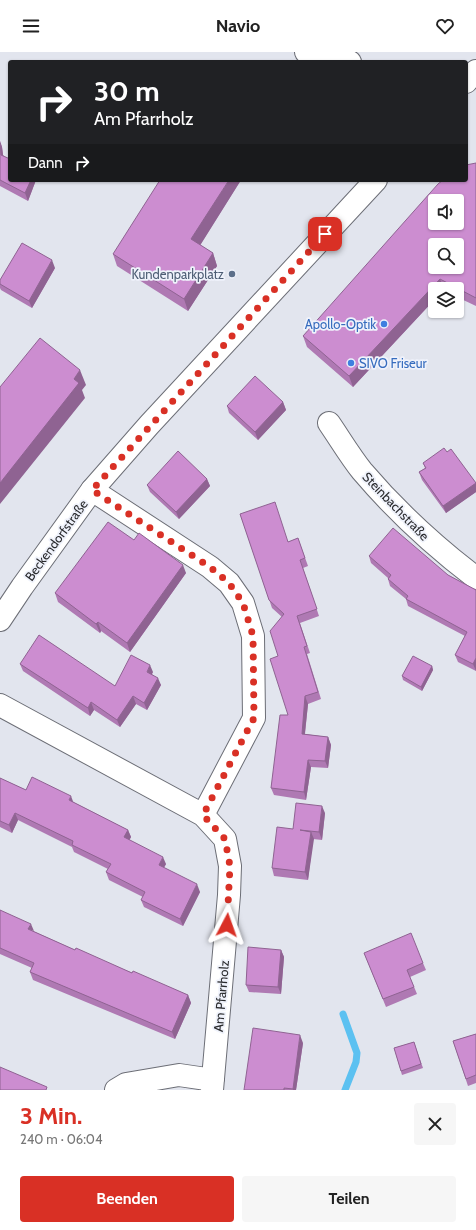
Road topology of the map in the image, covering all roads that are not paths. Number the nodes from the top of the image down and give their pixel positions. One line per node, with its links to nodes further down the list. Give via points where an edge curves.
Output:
1 (306, 52): 2 (street)
2 (341, 60)
3 (476, 71): 4 (street)
4 (468, 80)
5 (374, 182): 7 (street, Beckendorfstraße)
6 (328, 423): 8 (street, Steinbachstraße, via 362,470 416,529)
7 (92, 490): 9 (street, Beckendorfstraße); 11 (street, via 210,567 229,583 243,603 253,636 254,718)
8 (476, 578)
9 (0, 620)
10 (0, 704): 11 (street, Am Pfarrholz)
11 (203, 815): 12 (street, Am Pfarrholz, via 225,839 230,866)
12 (212, 1085): 13 (street, via 180,1075 126,1084)
13 (116, 1090)

